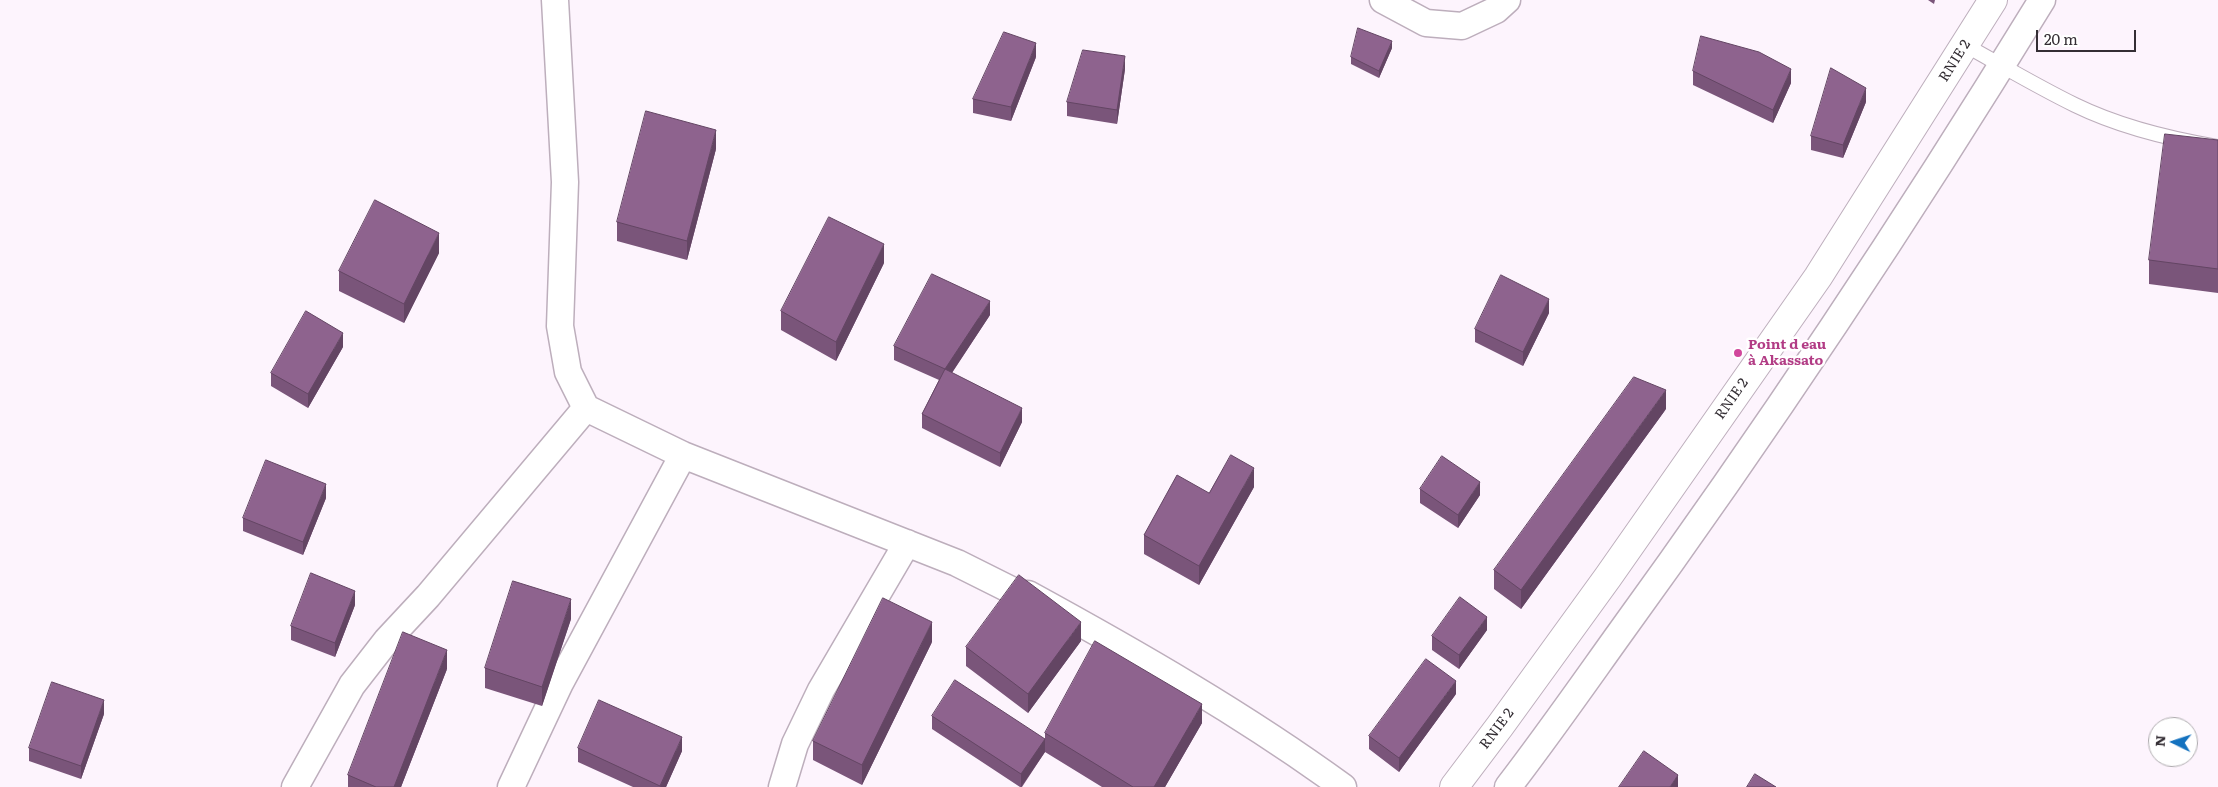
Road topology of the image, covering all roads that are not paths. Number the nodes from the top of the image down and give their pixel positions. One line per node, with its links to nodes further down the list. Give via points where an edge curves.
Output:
1 (555, 0): 9 (street, via 566,182 560,326 568,372)
2 (1384, 0): 3 (street, via 1426,23 1462,26 1496,10)
3 (1507, 0)
4 (1993, 0): 6 (highway, RNIE 2 / RNIE 2)
5 (2042, 0): 7 (street)
6 (1964, 45): 7 (lane); 16 (highway, RNIE 2 / RNIE 2, via 1818,277)
7 (2002, 66): 8 (lane, via 2076,106 2116,122 2184,142); 17 (street, via 1875,264 1693,534)
8 (2218, 147)
9 (586, 408): 10 (street); 12 (street, via 352,684)
10 (682, 455): 11 (street); 13 (street, via 560,684)
11 (906, 543): 14 (street, via 821,690 795,744); 15 (street, via 957,563 1018,594 1028,594 1123,646 1300,756)
12 (295, 787)
13 (510, 787)
14 (782, 787)
15 (1343, 787)
16 (1454, 787)
17 (1508, 787)

